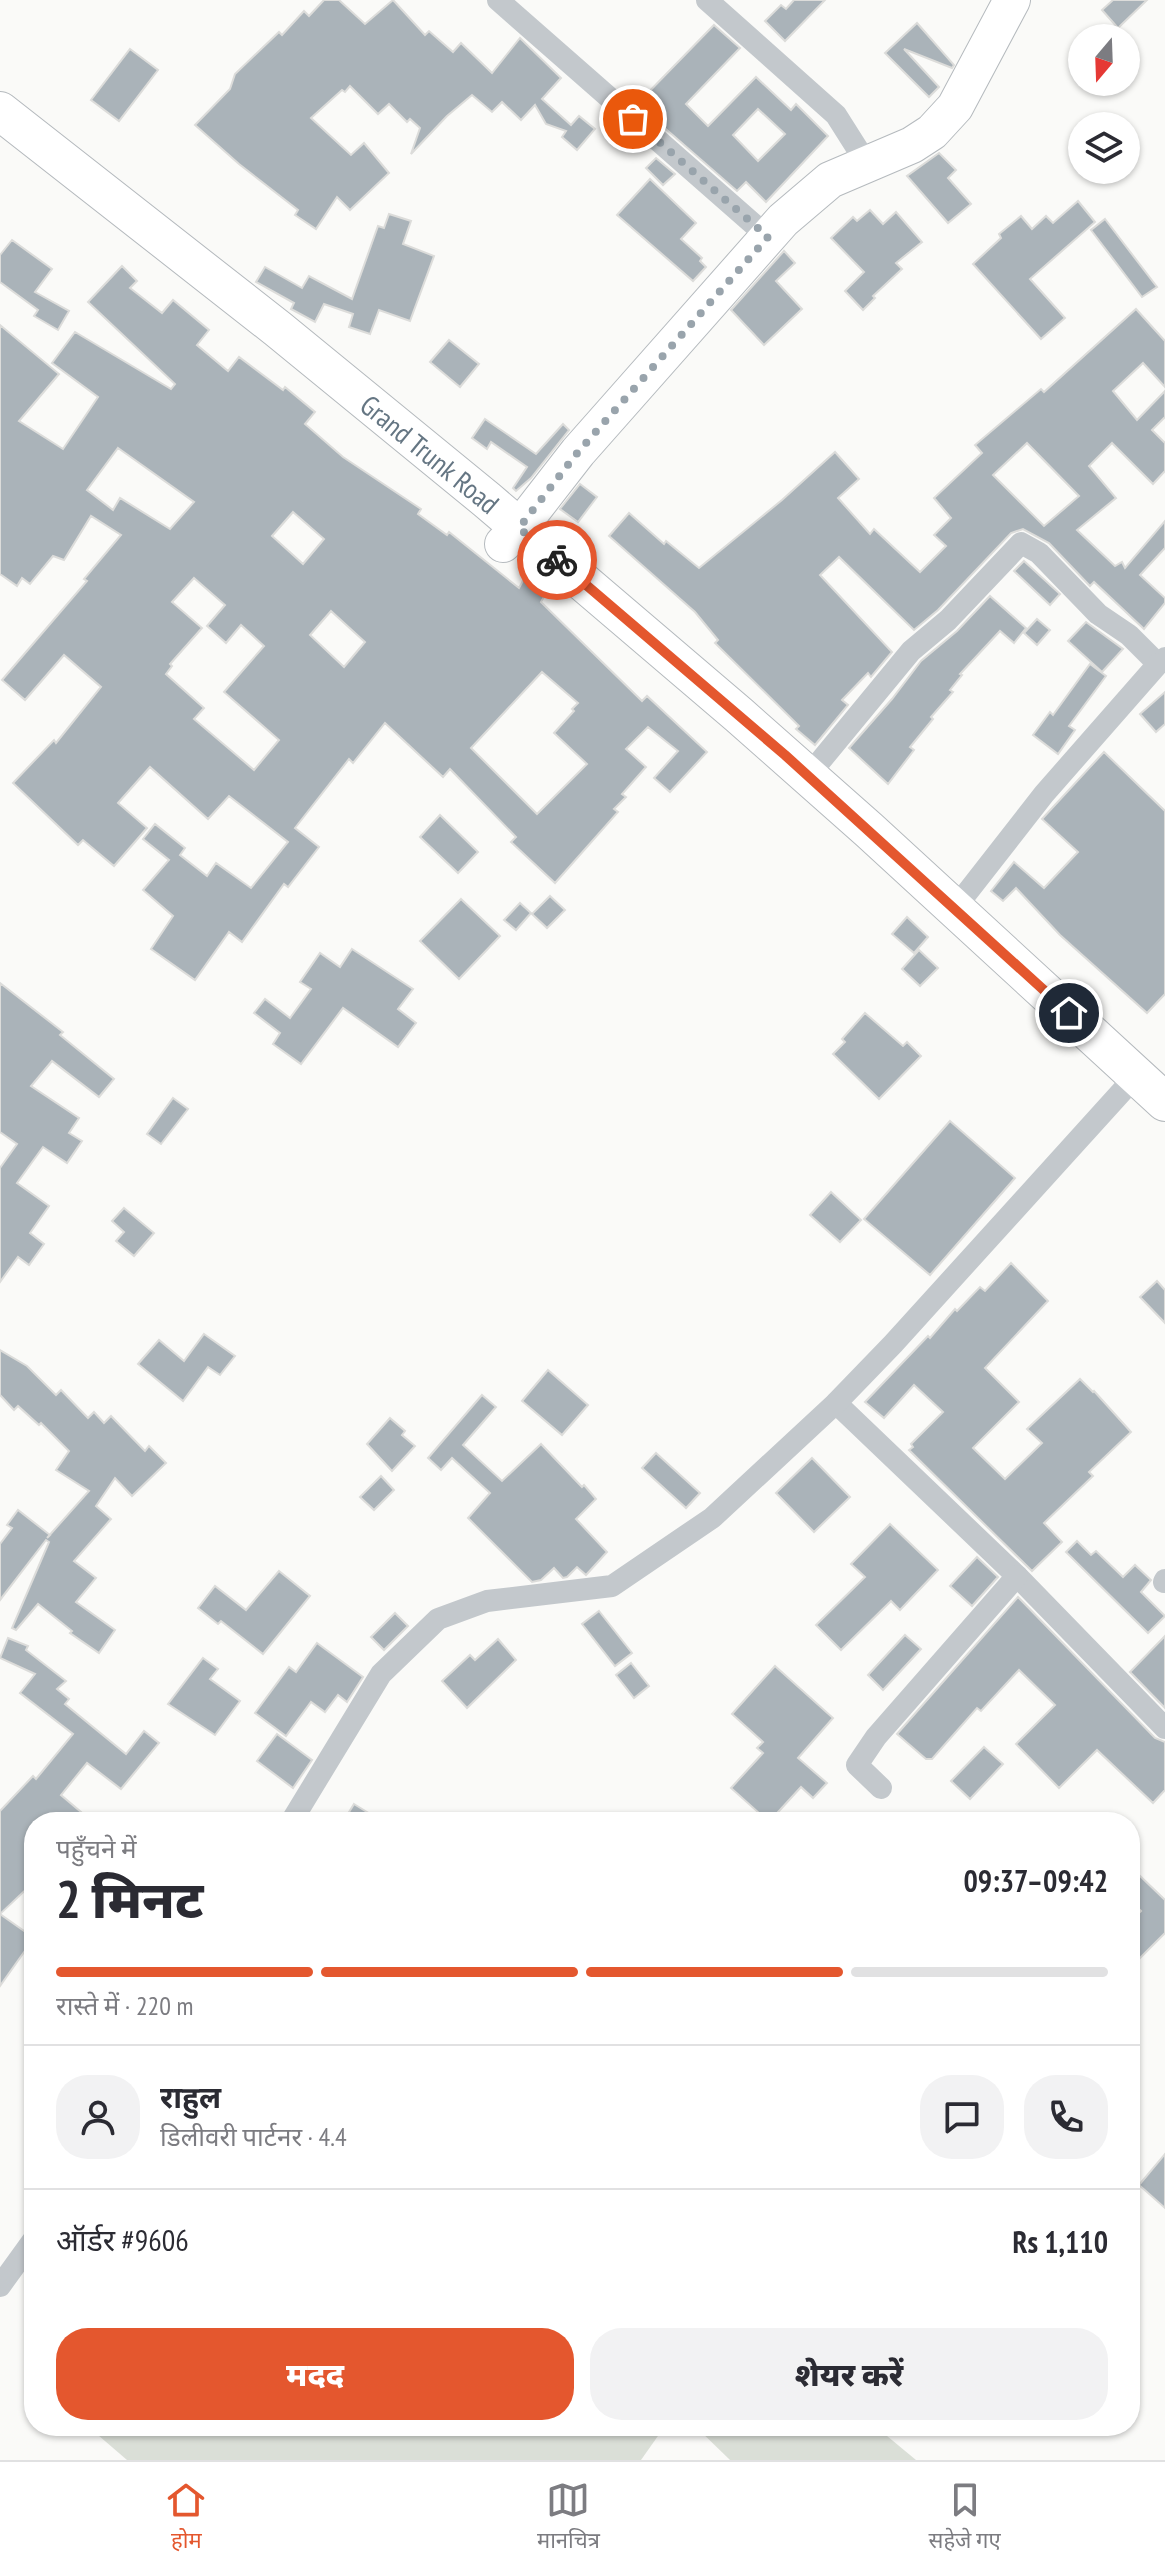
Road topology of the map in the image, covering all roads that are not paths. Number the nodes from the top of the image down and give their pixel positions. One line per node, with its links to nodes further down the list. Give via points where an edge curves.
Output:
1 (498, 0): 7 (street)
2 (707, 0): 6 (street, via 836,115)
3 (1012, 0): 6 (main road, via 955,107 932,132)
4 (0, 111): 8 (highway, Grand Trunk Road, via 278,329)
5 (0, 143): 8 (highway, Grand Trunk Road)
6 (867, 164): 7 (main road, via 830,180)
7 (768, 237): 8 (main road)
8 (511, 536): 10 (highway, Grand Trunk Road); 12 (highway, Grand Trunk Road, via 797,785)
9 (1162, 661): 10 (street, via 1098,614 1039,553 1021,543 911,651); 11 (street, via 1044,794)
10 (808, 776): 11 (highway, Grand Trunk Road)
11 (955, 908): 13 (highway, Grand Trunk Road)
12 (1125, 1088): 14 (highway, Grand Trunk Road); 15 (street)
13 (1165, 1102)
14 (1165, 1127)
15 (836, 1403): 16 (street); 19 (street, via 712,1518 612,1586 487,1601 438,1619 381,1674)
16 (1017, 1576): 17 (street); 18 (street, via 857,1765)
17 (1165, 1728)
18 (881, 1788)
19 (297, 1812)
20 (24, 2253): 21 (street)
21 (0, 2286)

